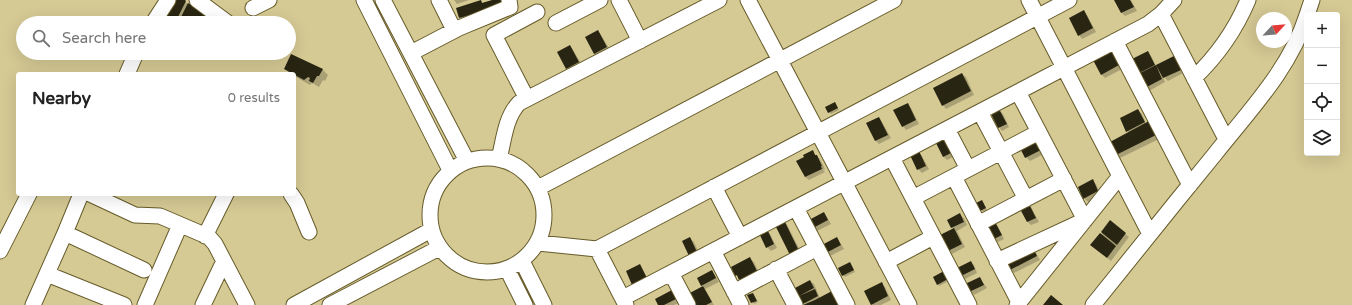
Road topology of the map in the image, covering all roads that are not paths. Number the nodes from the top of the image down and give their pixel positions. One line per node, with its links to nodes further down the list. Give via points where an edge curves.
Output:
1 (168, 0): 23 (street)
2 (197, 0): 24 (street)
3 (269, 0): 19 (street)
4 (364, 0): 49 (street)
5 (383, 0): 31 (street)
6 (439, 0): 28 (street)
7 (451, 0): 28 (street)
8 (509, 0): 28 (street, via 510,6)
9 (600, 0): 26 (street)
10 (619, 0): 29 (street)
11 (720, 0): 29 (street)
12 (748, 0): 33 (street)
13 (894, 0): 33 (street)
14 (1029, 0): 25 (street)
15 (1069, 0): 25 (street)
16 (1174, 0): 22 (street)
17 (1248, 0): 36 (street, via 1226,42)
18 (1312, 0): 21 (street)
19 (253, 8)
20 (538, 12): 38 (street, via 494,35)
21 (1308, 12)
22 (1162, 14): 30 (street); 36 (street)
23 (158, 16)
24 (219, 16)
25 (1037, 17): 34 (street); 41 (street)
26 (556, 23)
27 (1304, 24): 43 (street, via 1284,65)
28 (457, 29): 31 (street)
29 (640, 41): 38 (street)
30 (1116, 41): 34 (street); 54 (street)
31 (411, 53): 47 (street)
32 (133, 60): 35 (street)
33 (780, 60): 41 (street); 56 (street)
34 (1064, 68): 37 (street); 50 (street)
35 (127, 72)
36 (1194, 78): 43 (street)
37 (1018, 92): 39 (street); 42 (street)
38 (527, 99): 46 (street, via 519,103 508,119)
39 (980, 112): 40 (street); 44 (street)
40 (947, 129): 45 (street); 48 (street)
41 (818, 132): 53 (street); 55 (street)
42 (1039, 132): 44 (street); 52 (street)
43 (1226, 140): 54 (street)
44 (1001, 152): 48 (street); 63 (street)
45 (892, 158): 53 (street); 62 (street)
46 (499, 159): 47 (street, via 480,158); 56 (street, via 526,173)
47 (467, 161): 49 (street)
48 (968, 169): 51 (street)
49 (450, 170): 68 (street, via 432,197 429,214)
50 (1120, 176): 65 (street); 71 (street)
51 (954, 177): 62 (street); 66 (street)
52 (1064, 179): 63 (street); 65 (street)
53 (844, 183): 64 (street); 84 (street)
54 (1190, 185): 71 (street)
55 (714, 187): 73 (street); 78 (street)
56 (538, 188): 75 (street, via 544,206 544,225)
57 (27, 196): 79 (street)
58 (80, 196): 70 (street)
59 (94, 196): 67 (street, via 135,214 156,215)
60 (225, 196): 72 (street)
61 (292, 196): 69 (street)
62 (913, 198): 74 (street)
63 (1026, 199): 66 (street)
64 (796, 208): 73 (street); 77 (street)
65 (1085, 220): 83 (street); 92 (street)
66 (978, 224): 83 (street)
67 (180, 225): 72 (street); 95 (street)
68 (431, 230): 76 (street); 98 (street)
69 (309, 232)
70 (66, 233): 87 (street); 89 (street)
71 (1150, 234): 108 (street)
72 (206, 236): 81 (street, via 215,244)
73 (740, 237): 80 (street)
74 (934, 237): 84 (street); 107 (street)
75 (538, 243): 78 (street); 82 (street)
76 (439, 248): 85 (street, via 452,261 469,270 488,273); 99 (street)
77 (817, 248): 86 (street); 105 (street)
78 (597, 249): 91 (street)
79 (0, 251)
80 (713, 251): 88 (street); 90 (street)
81 (224, 261): 96 (street); 97 (street)
82 (522, 261): 85 (street); 101 (street)
83 (997, 261): 92 (street)
84 (886, 262): 106 (street)
85 (507, 269): 100 (street)
86 (776, 269): 90 (street); 104 (street)
87 (144, 270)
88 (671, 273): 91 (street); 102 (street)
89 (47, 274): 93 (street); 94 (street)
90 (734, 292): 103 (street)
91 (624, 302)
92 (1018, 304)
93 (33, 305)
94 (124, 305)
95 (145, 305)
96 (203, 305)
97 (247, 305)
98 (294, 305)
99 (330, 305)
100 (525, 305)
101 (544, 305)
102 (688, 305)
103 (741, 305)
104 (795, 305)
105 (847, 305)
106 (909, 305)
107 (968, 305)
108 (1093, 305)

